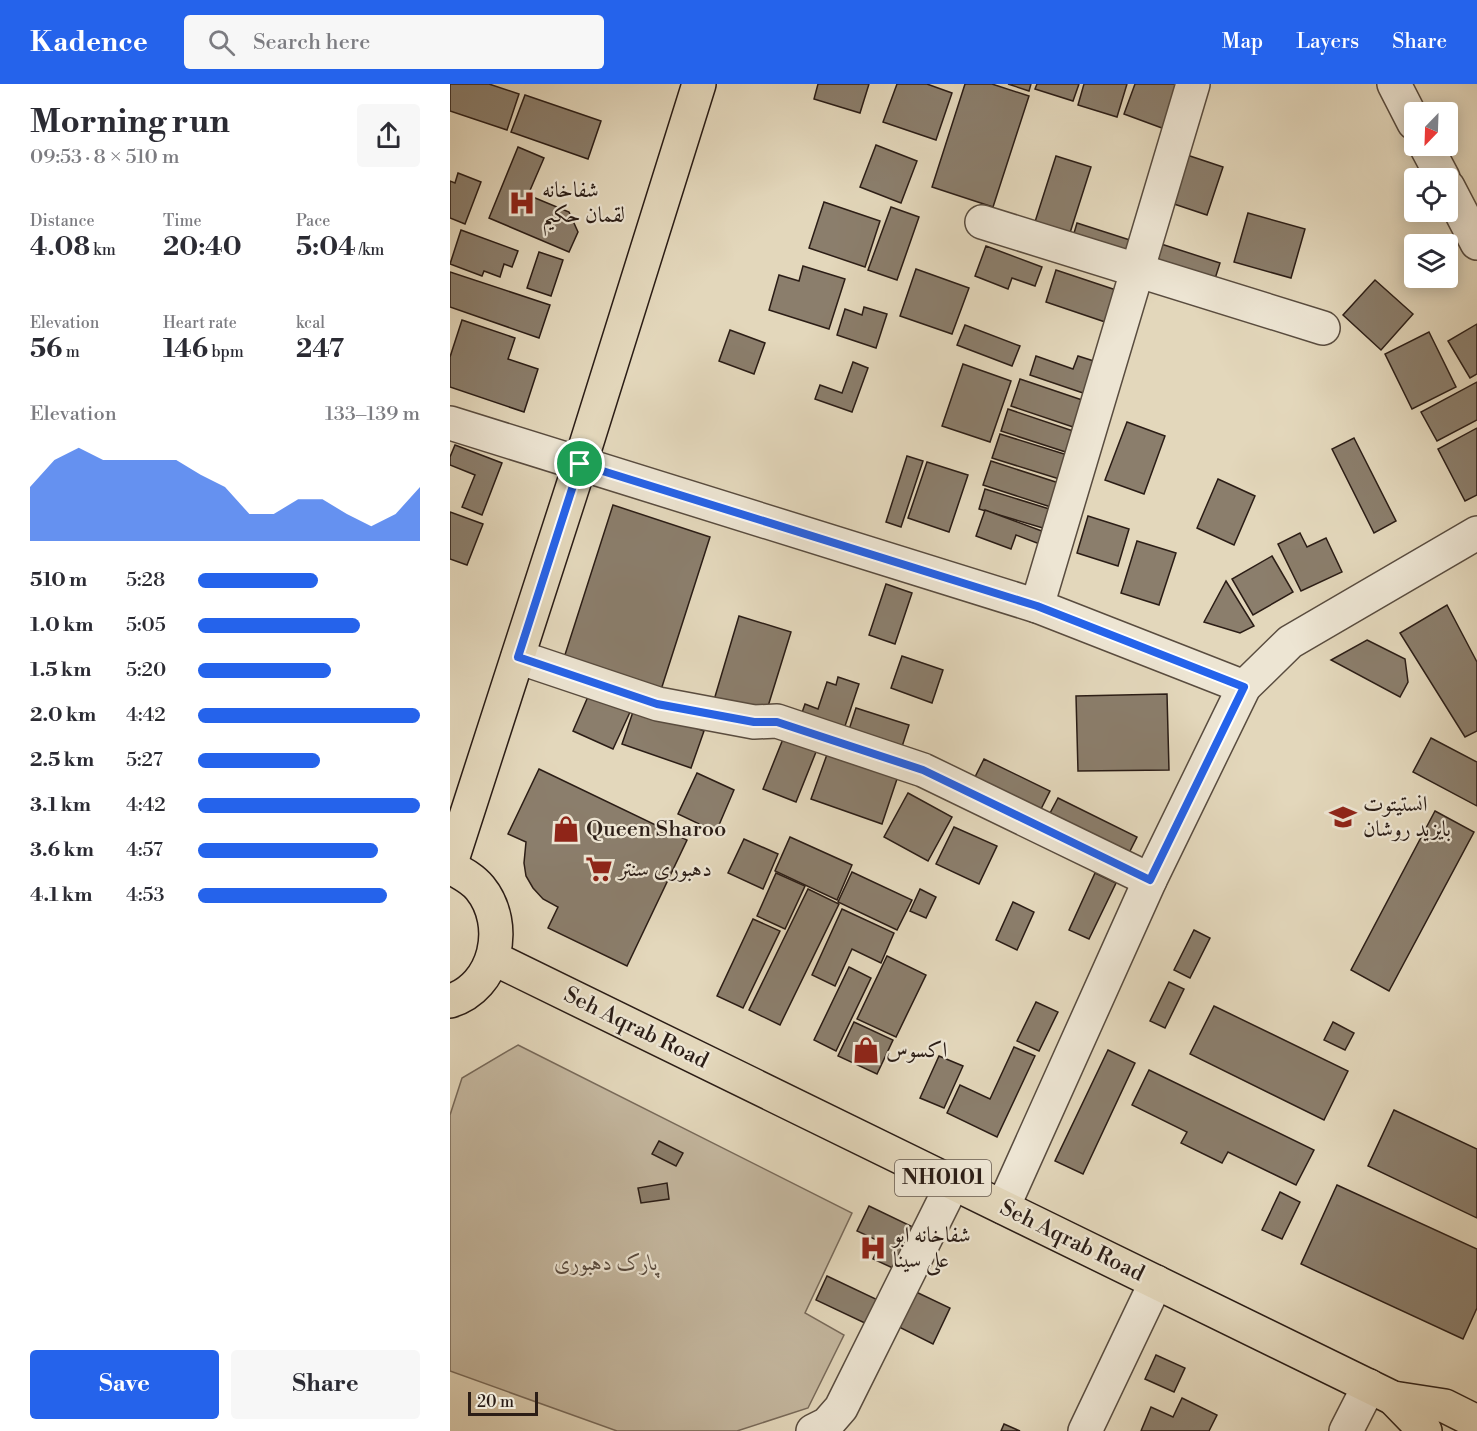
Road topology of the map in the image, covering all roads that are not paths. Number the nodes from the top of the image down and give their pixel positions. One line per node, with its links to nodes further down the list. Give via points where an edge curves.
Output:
1 (699, 84): 11 (main road)
2 (1193, 84): 8 (street)
3 (1394, 84): 4 (street)
4 (1404, 104)
5 (1458, 206): 7 (street)
6 (982, 222): 8 (street)
7 (1477, 243)
8 (1136, 271): 9 (street); 13 (street)
9 (1323, 328)
10 (450, 423): 11 (street)
11 (580, 464): 13 (street); 14 (main road)
12 (1477, 533): 15 (street, via 1290,642)
13 (1037, 606): 15 (street)
14 (518, 657): 16 (main road); 17 (street, via 657,704 754,722 777,722 923,770)
15 (1244, 687): 17 (street)
16 (450, 866): 18 (main road, via 480,888 490,904 496,921)
17 (1150, 880): 21 (street)
18 (493, 958): 19 (main road, via 484,976 470,990); 20 (main road, Seh Aqrab Road / NH0101)
19 (450, 1001)
20 (953, 1183): 21 (main road, Seh Aqrab Road / NH0101); 25 (street, via 841,1408 827,1425)
21 (1003, 1207): 22 (main road, Seh Aqrab Road / NH0101)
22 (1156, 1282): 23 (main road, Seh Aqrab Road / NH0101); 26 (street)
23 (1381, 1392): 24 (main road, Seh Aqrab Road / NH0101, via 1445,1406); 27 (street); 28 (main road, Seh Aqrab Road / NH0101)
24 (1477, 1422)
25 (813, 1431)
26 (1085, 1431)
27 (1346, 1431)
28 (1425, 1431)

